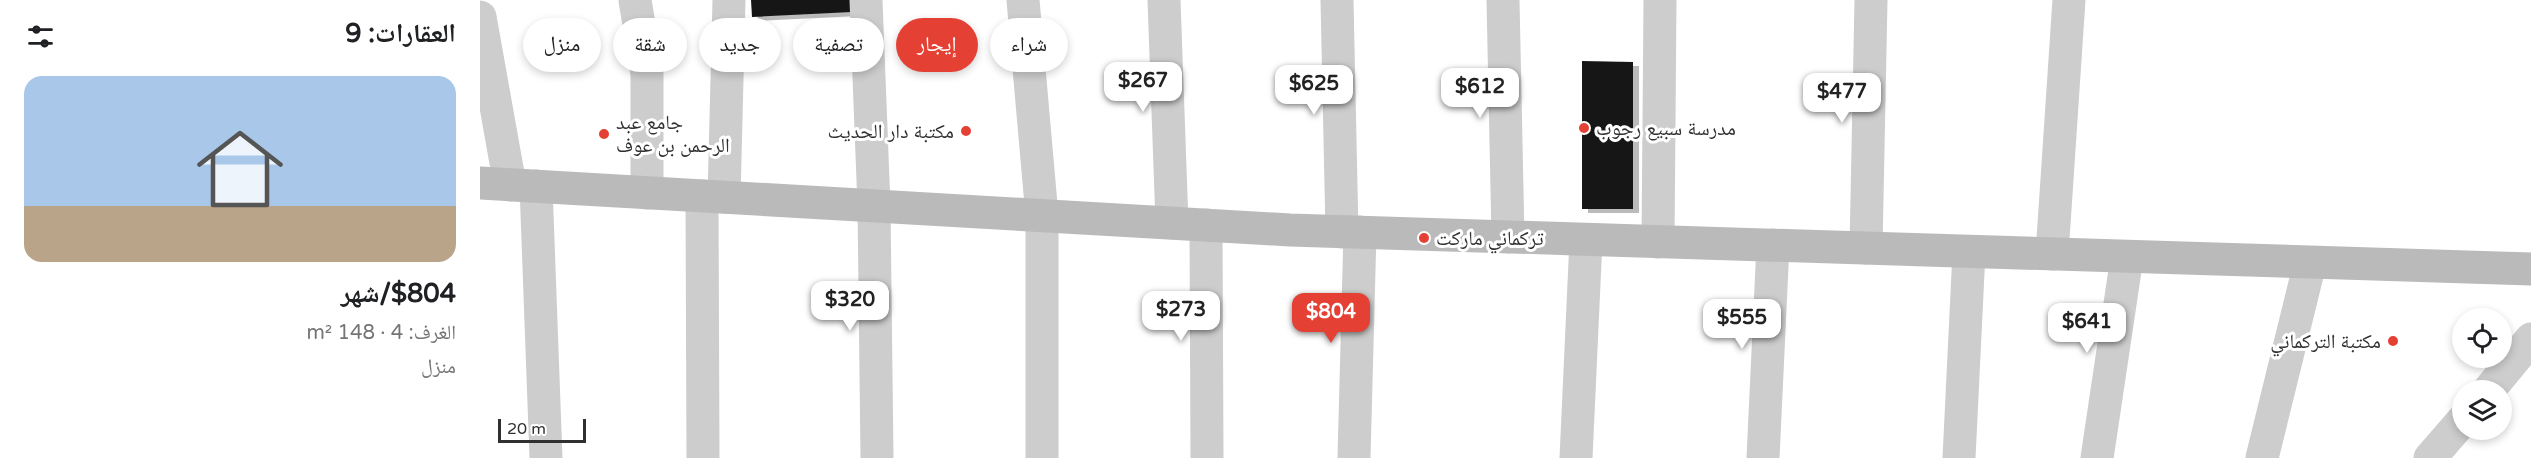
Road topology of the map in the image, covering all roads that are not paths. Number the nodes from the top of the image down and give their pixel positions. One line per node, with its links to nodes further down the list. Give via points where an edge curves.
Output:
1 (635, 0): 13 (street, via 647,74)
2 (729, 0): 14 (street)
3 (866, 0): 15 (street)
4 (1023, 0): 16 (street)
5 (1164, 0): 17 (street)
6 (1338, 0): 19 (street)
7 (1503, 0): 20 (street)
8 (1660, 0): 22 (street)
9 (1871, 0): 24 (street)
10 (2069, 0): 26 (street)
11 (480, 17): 12 (street)
12 (508, 185): 13 (main road); 33 (street)
13 (646, 193): 14 (main road)
14 (713, 197): 15 (main road); 34 (street)
15 (874, 206): 16 (main road); 35 (street)
16 (1042, 216): 17 (main road); 36 (street)
17 (1172, 224): 18 (main road)
18 (1206, 225): 19 (main road); 37 (street)
19 (1351, 232): 20 (main road); 38 (street)
20 (1508, 237): 21 (main road)
21 (1586, 240): 22 (main road); 39 (street)
22 (1658, 242): 23 (main road)
23 (1773, 245): 24 (main road); 40 (street)
24 (1866, 248): 25 (main road)
25 (1969, 252): 26 (main road); 41 (street)
26 (2052, 254): 27 (main road)
27 (2127, 257): 28 (main road); 42 (street)
28 (2310, 262): 29 (main road); 43 (street)
29 (2531, 269)
30 (2525, 357): 31 (street)
31 (2499, 380)
32 (2452, 433): 44 (street)
33 (546, 458)
34 (703, 458)
35 (877, 458)
36 (1042, 458)
37 (1207, 458)
38 (1354, 458)
39 (1576, 458)
40 (1763, 458)
41 (1959, 458)
42 (2097, 458)
43 (2262, 458)
44 (2430, 458)

